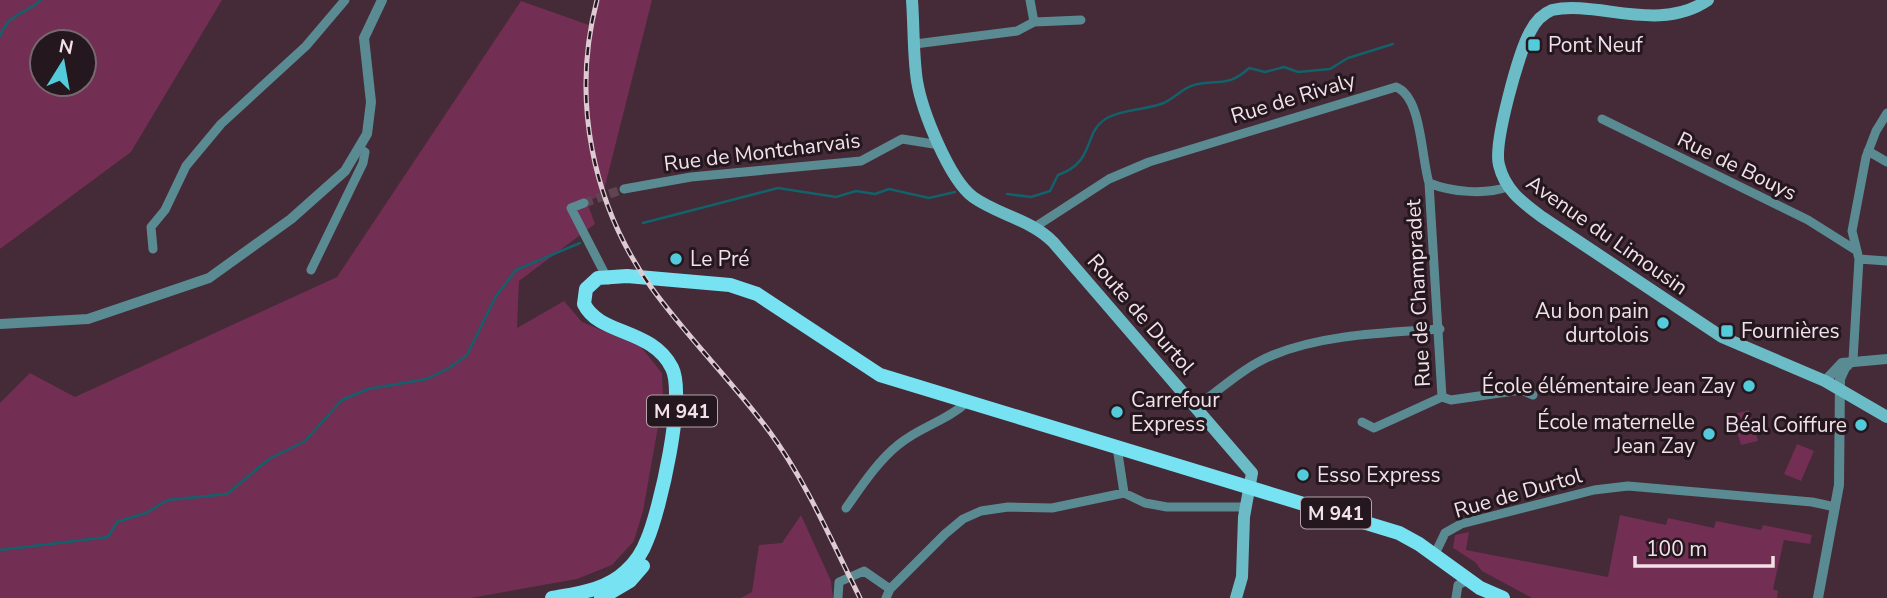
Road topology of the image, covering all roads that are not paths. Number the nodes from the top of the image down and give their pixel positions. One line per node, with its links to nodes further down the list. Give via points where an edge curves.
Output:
1 (345, 0): 20 (street, via 306,46 220,124 186,166 151,227)
2 (382, 0): 12 (street, via 364,38 372,102)
3 (912, 0): 8 (main road)
4 (1030, 0): 7 (street)
5 (1708, 0): 16 (main road, Avenue du Limousin, via 1669,14 1568,6 1542,16 1528,36 1499,137 1498,161)
6 (1081, 20): 7 (street)
7 (1034, 22): 8 (street, via 1017,31)
8 (915, 44): 11 (main road, via 917,82)
9 (1887, 113): 13 (street)
10 (1602, 119): 21 (street, Rue de Bouys, via 1808,220)
11 (940, 145): 17 (street, Rue de Montcharvais, via 902,139 860,161 691,177); 19 (main road, Route de Durtol, via 971,195)
12 (360, 149): 24 (street, via 365,152 363,163); 26 (street, via 345,171 291,219 209,278 88,319)
13 (1868, 151): 14 (street); 21 (street, via 1852,231)
14 (1887, 162)
15 (1429, 183): 16 (street, via 1490,192); 19 (street, Rue de Rivaly, via 1413,102 1396,87 1149,162 1109,178); 27 (street, Rue de Champradet)
16 (1507, 187): 30 (main road, Avenue du Limousin, via 1542,217 1703,326)
17 (624, 189)
18 (584, 203): 25 (street, via 571,208)
19 (1035, 227): 35 (main road, Route de Durtol)
20 (153, 249)
21 (1854, 249): 22 (street)
22 (1859, 259): 23 (street); 29 (street)
23 (1887, 261)
24 (311, 270)
25 (608, 278): 34 (main road, M 941, via 730,285 757,294 880,375); 47 (main road, M 941, via 590,284 584,304 596,318 646,339 664,356 676,378 673,423 655,521 639,556 612,583); 48 (main road, M 941, via 590,289 592,310 649,334 672,353 684,394 654,544 629,581)
26 (0, 324)
27 (1440, 329): 33 (street, Rue de Champradet); 35 (street, via 1334,339 1274,354 1235,376)
28 (1887, 359): 29 (street)
29 (1853, 360): 30 (street, via 1842,363); 31 (street, via 1842,374)
30 (1825, 381): 31 (main road, Avenue du Limousin)
31 (1841, 389): 36 (main road, Avenue du Limousin); 42 (street)
32 (1533, 395): 33 (street, via 1521,390 1451,400)
33 (1442, 397): 37 (street, Rue de Champradet, via 1374,428)
34 (967, 402): 38 (main road, M 941); 43 (street, via 898,445)
35 (1197, 406): 39 (main road, Route de Durtol, via 1252,473)
36 (1887, 417)
37 (1362, 422)
38 (1117, 447): 39 (main road, M 941); 40 (street)
39 (1251, 487): 41 (main road); 44 (main road, M 941, via 1399,533)
40 (1124, 493): 41 (street, via 1167,507); 46 (street, via 1052,508 1008,507 964,519)
41 (1245, 507): 50 (main road, via 1242,577)
42 (1836, 507): 44 (street, Rue de Durtol, via 1649,487 1594,490 1461,524 1445,534); 53 (street)
43 (846, 508)
44 (1435, 553): 45 (main road, M 941); 52 (main road, M 941)
45 (1468, 580): 51 (street, via 1458,585); 52 (main road, M 941)
46 (888, 594): 49 (street, via 864,571 839,582)
47 (552, 598)
48 (601, 598)
49 (838, 598)
50 (1236, 598)
51 (1456, 598)
52 (1502, 598)
53 (1818, 598)

